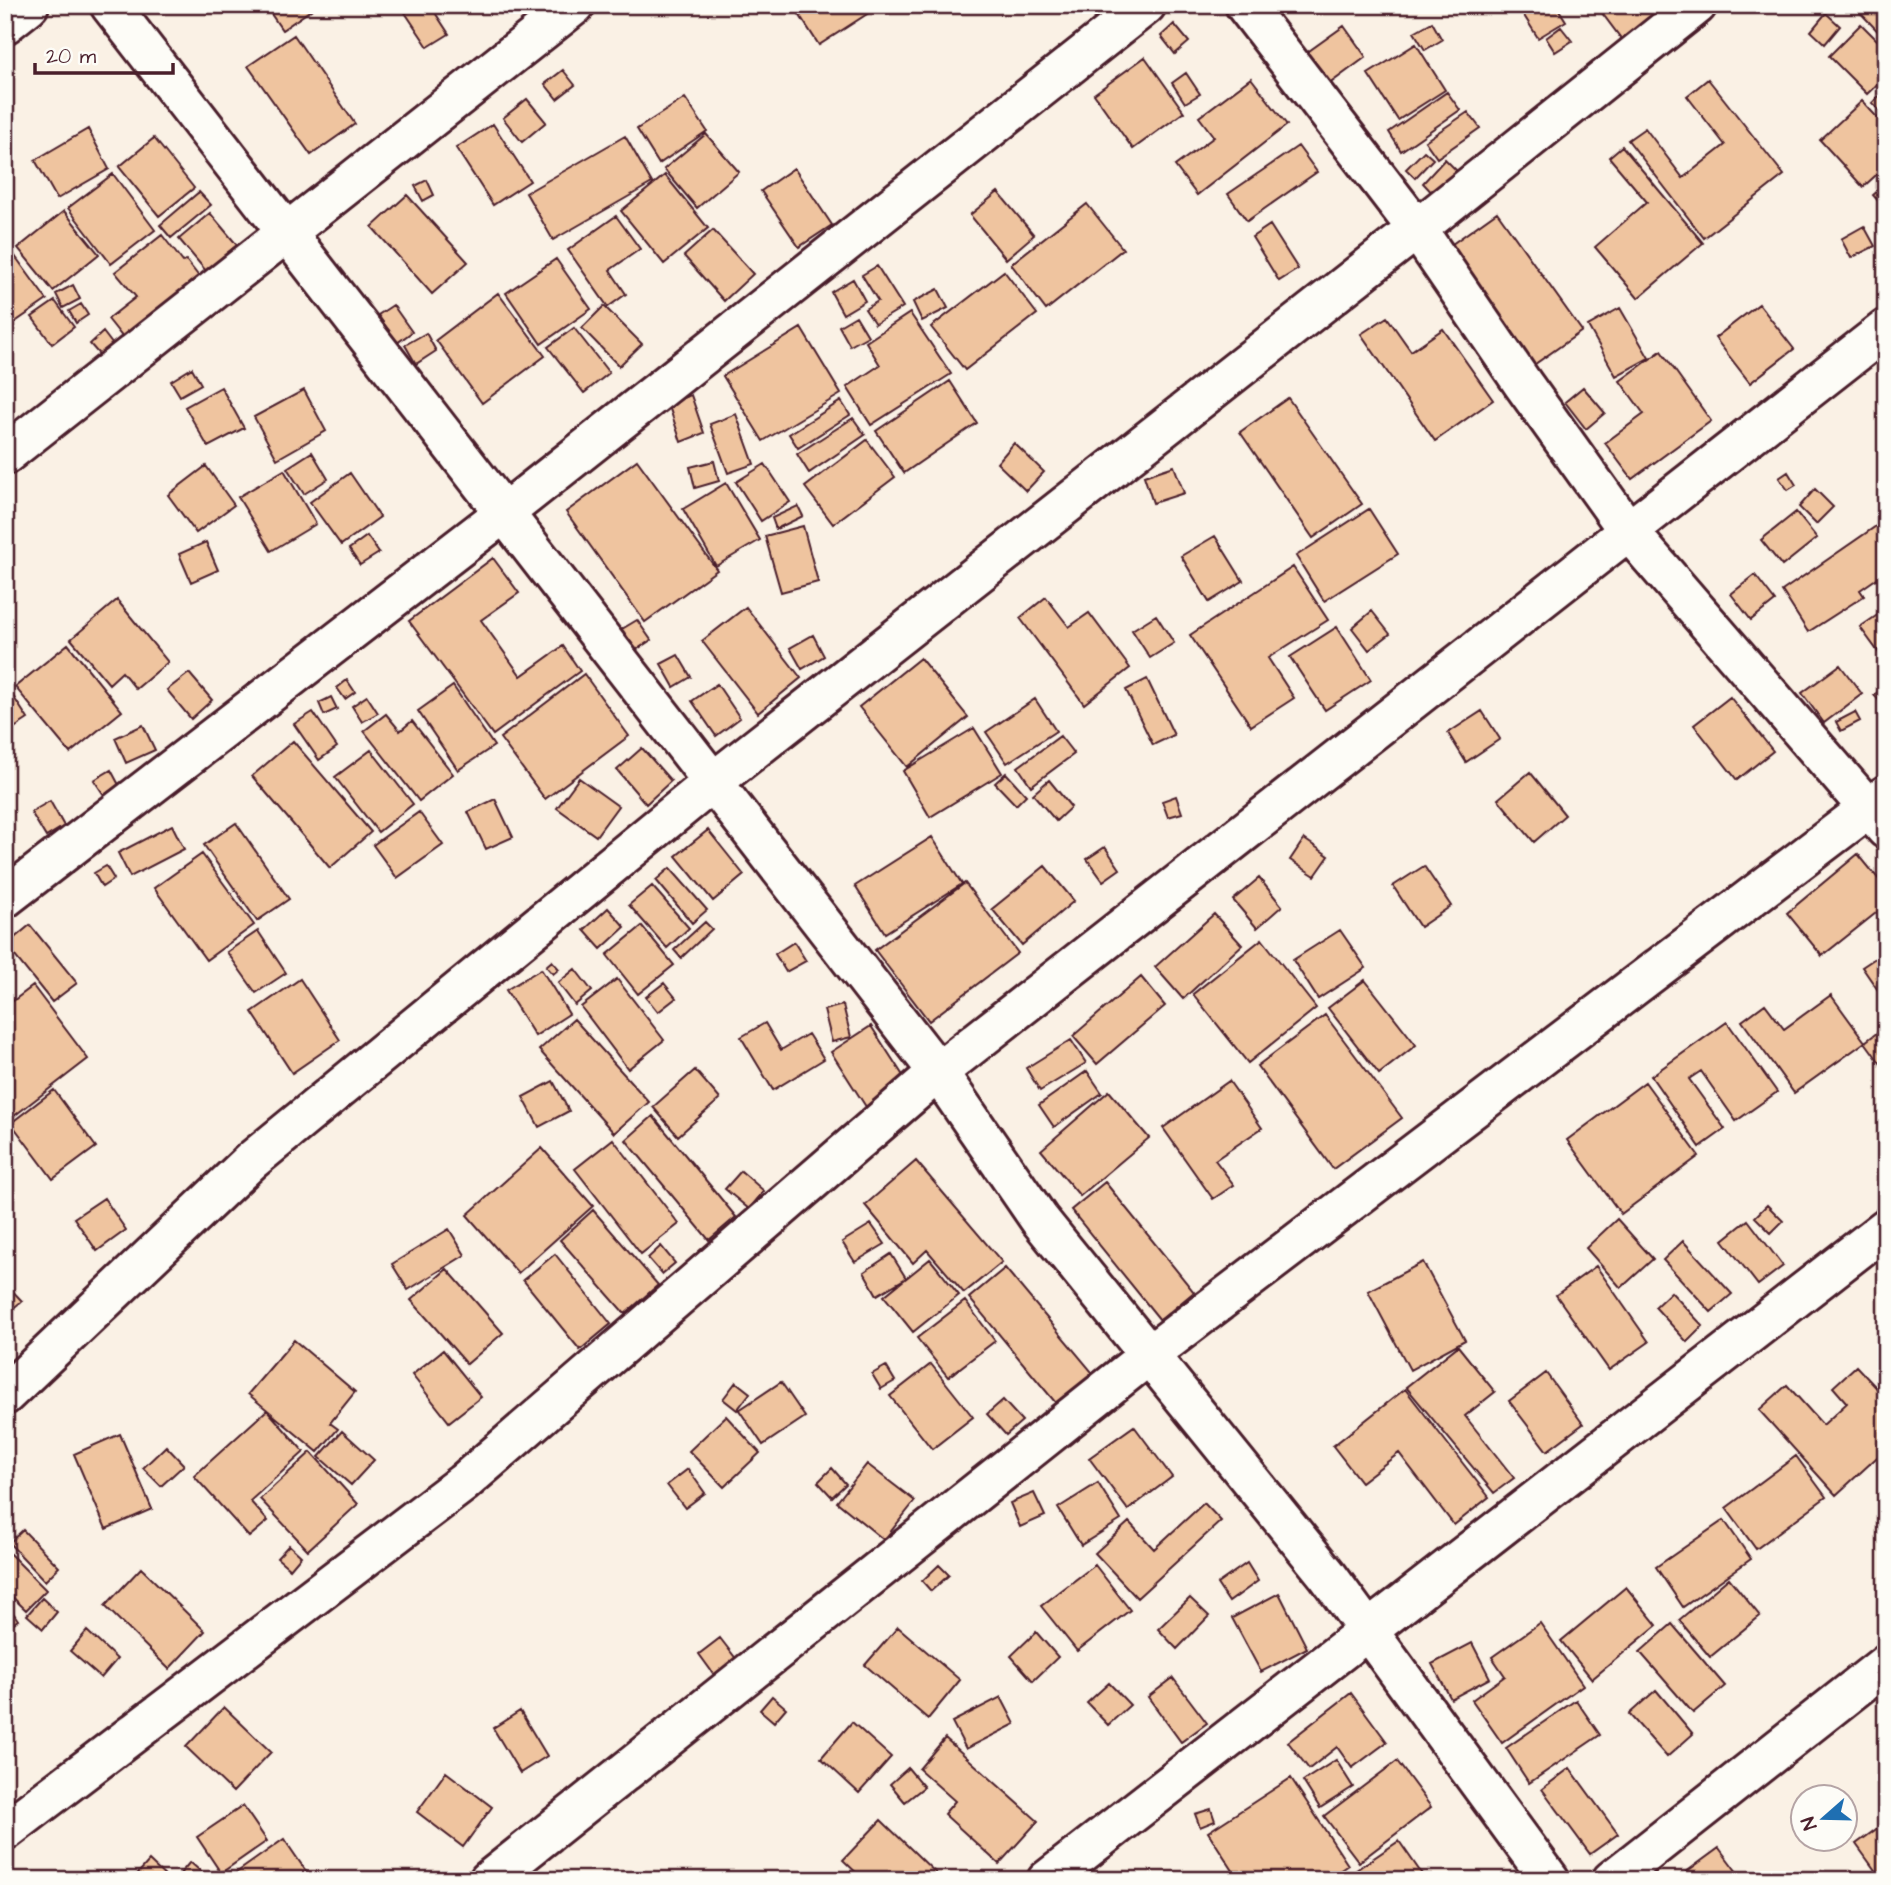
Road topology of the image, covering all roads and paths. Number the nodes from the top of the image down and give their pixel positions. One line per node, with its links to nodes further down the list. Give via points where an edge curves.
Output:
1 (29, 5): 7 (street)
2 (110, 5): 9 (street)
3 (575, 5): 9 (street)
4 (1146, 5): 12 (street)
5 (1245, 5): 8 (street)
6 (1697, 5): 8 (street)
7 (5, 24)
8 (1417, 229): 13 (street); 14 (street)
9 (287, 233): 11 (street); 12 (street)
10 (1886, 329): 13 (street)
11 (5, 455)
12 (504, 513): 14 (street); 16 (street)
13 (1629, 532): 15 (street); 17 (street)
14 (713, 782): 17 (street); 20 (street, via 251,1161)
15 (1880, 811): 19 (street)
16 (5, 898)
17 (938, 1072): 19 (street, via 1039,1219); 23 (street, via 463,1483)
18 (1886, 1228): 21 (street)
19 (1149, 1356): 21 (street, via 1328,1576); 24 (street)
20 (5, 1395)
21 (1367, 1631): 25 (street); 26 (street)
22 (1886, 1664): 27 (street)
23 (5, 1831)
24 (489, 1880)
25 (1047, 1880)
26 (1550, 1880)
27 (1612, 1880)

